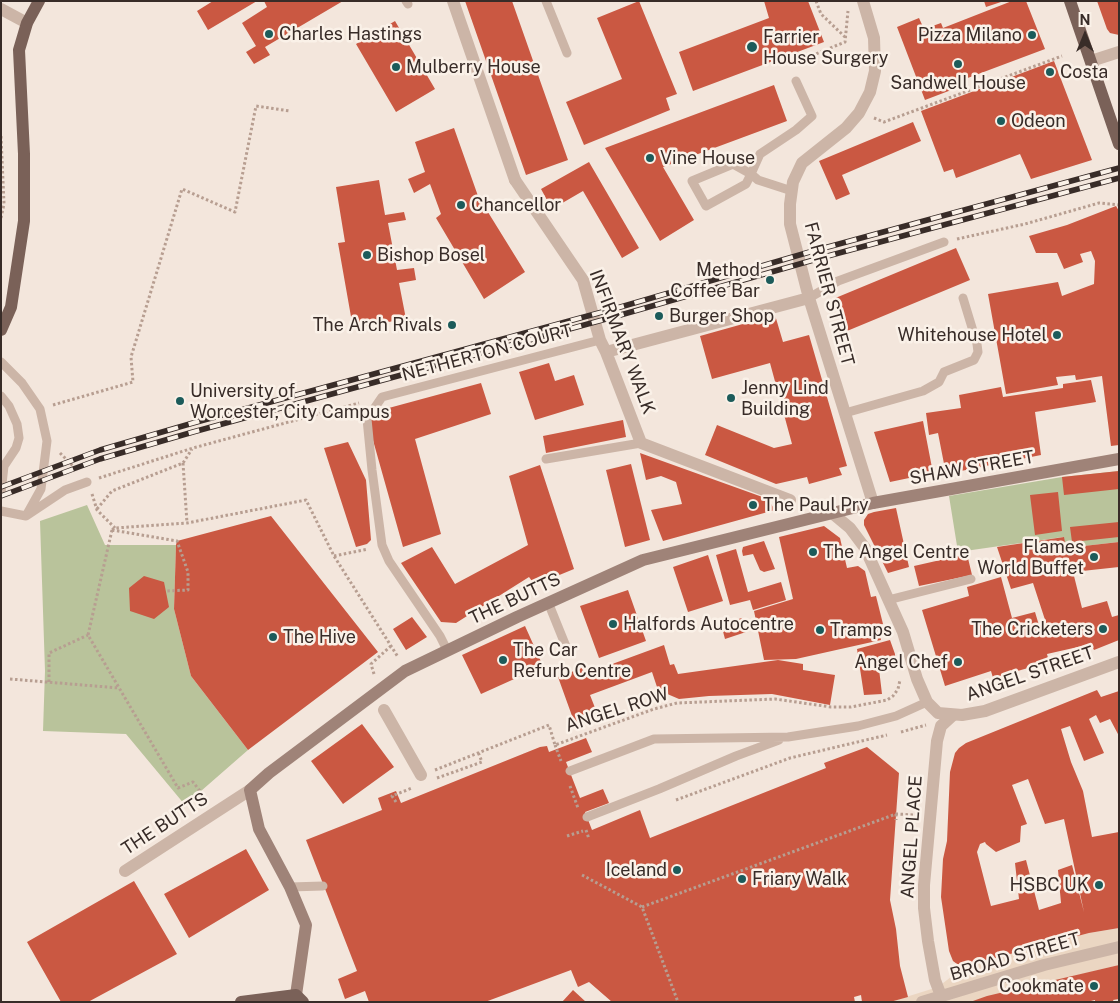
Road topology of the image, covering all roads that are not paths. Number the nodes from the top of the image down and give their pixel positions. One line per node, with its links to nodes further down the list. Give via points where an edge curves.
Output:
1 (39, 1): 7 (main road)
2 (453, 1): 19 (street, INFIRMARY WALK, via 515,180 583,280)
3 (546, 1): 9 (lane)
4 (863, 1): 14 (street, FARRIER STREET, via 874,38 875,71 870,92 846,128 802,163)
5 (1070, 1): 10 (main road)
6 (1, 9): 7 (street)
7 (26, 23): 18 (main road, via 19,50 24,220 11,307)
8 (1119, 52): 10 (street)
9 (567, 53)
10 (1091, 61): 12 (main road)
11 (796, 80): 13 (lane, via 812,116 760,154)
12 (1119, 144)
13 (751, 174): 13 (lane, via 733,164 692,181 706,206 746,184); 14 (lane, via 758,180)
14 (792, 191): 16 (street, FARRIER STREET, via 790,224)
15 (944, 242): 16 (lane, via 838,281)
16 (808, 298): 20 (street); 23 (street, FARRIER STREET)
17 (963, 298): 23 (lane, via 977,344 974,360 944,372 939,382 923,391)
18 (1, 330)
19 (600, 340): 20 (street, INFIRMARY WALK); 38 (lane, NETHERTON COURT, via 382,397 367,418 382,545)
20 (606, 352): 24 (street, INFIRMARY WALK)
21 (1, 362): 33 (lane, via 22,383 40,409 47,441 42,488)
22 (1, 396): 28 (lane, via 17,424 19,438 4,466)
23 (845, 413): 30 (street, FARRIER STREET)
24 (641, 444): 25 (lane); 29 (street, INFIRMARY WALK)
25 (546, 459)
26 (1119, 459): 30 (main road, SHAW STREET)
27 (87, 482): 33 (lane, via 65,490)
28 (1, 492)
29 (790, 500)
30 (873, 503): 32 (main road, SHAW STREET)
31 (1, 511): 33 (lane)
32 (832, 514): 35 (street, via 850,528 865,548); 36 (main road, THE BUTTS, via 643,560)
33 (26, 516)
34 (971, 579): 35 (lane)
35 (888, 600): 40 (street, via 903,632)
36 (548, 602): 37 (lane); 38 (main road, THE BUTTS)
37 (567, 649)
38 (447, 650): 46 (main road, THE BUTTS, via 405,670)
39 (1119, 662): 42 (street, ANGEL STREET, via 985,711)
40 (927, 702): 42 (street, ANGEL STREET, via 938,712); 43 (lane, via 896,716 858,726)
41 (384, 710): 45 (street)
42 (953, 715): 52 (street, ANGEL PLACE, via 941,726 937,741 924,885 928,941)
43 (788, 737): 44 (lane, via 654,740); 47 (lane)
44 (566, 769)
45 (426, 778)
46 (250, 790): 48 (street, THE BUTTS); 50 (main road, via 259,829)
47 (583, 817)
48 (124, 871)
49 (323, 886): 50 (lane)
50 (290, 887): 53 (main road, via 306,925)
51 (1119, 947): 52 (street, BROAD STREET)
52 (941, 996): 55 (street, BROAD STREET)
53 (300, 998): 54 (main road)
54 (241, 1002)
55 (922, 1002)

